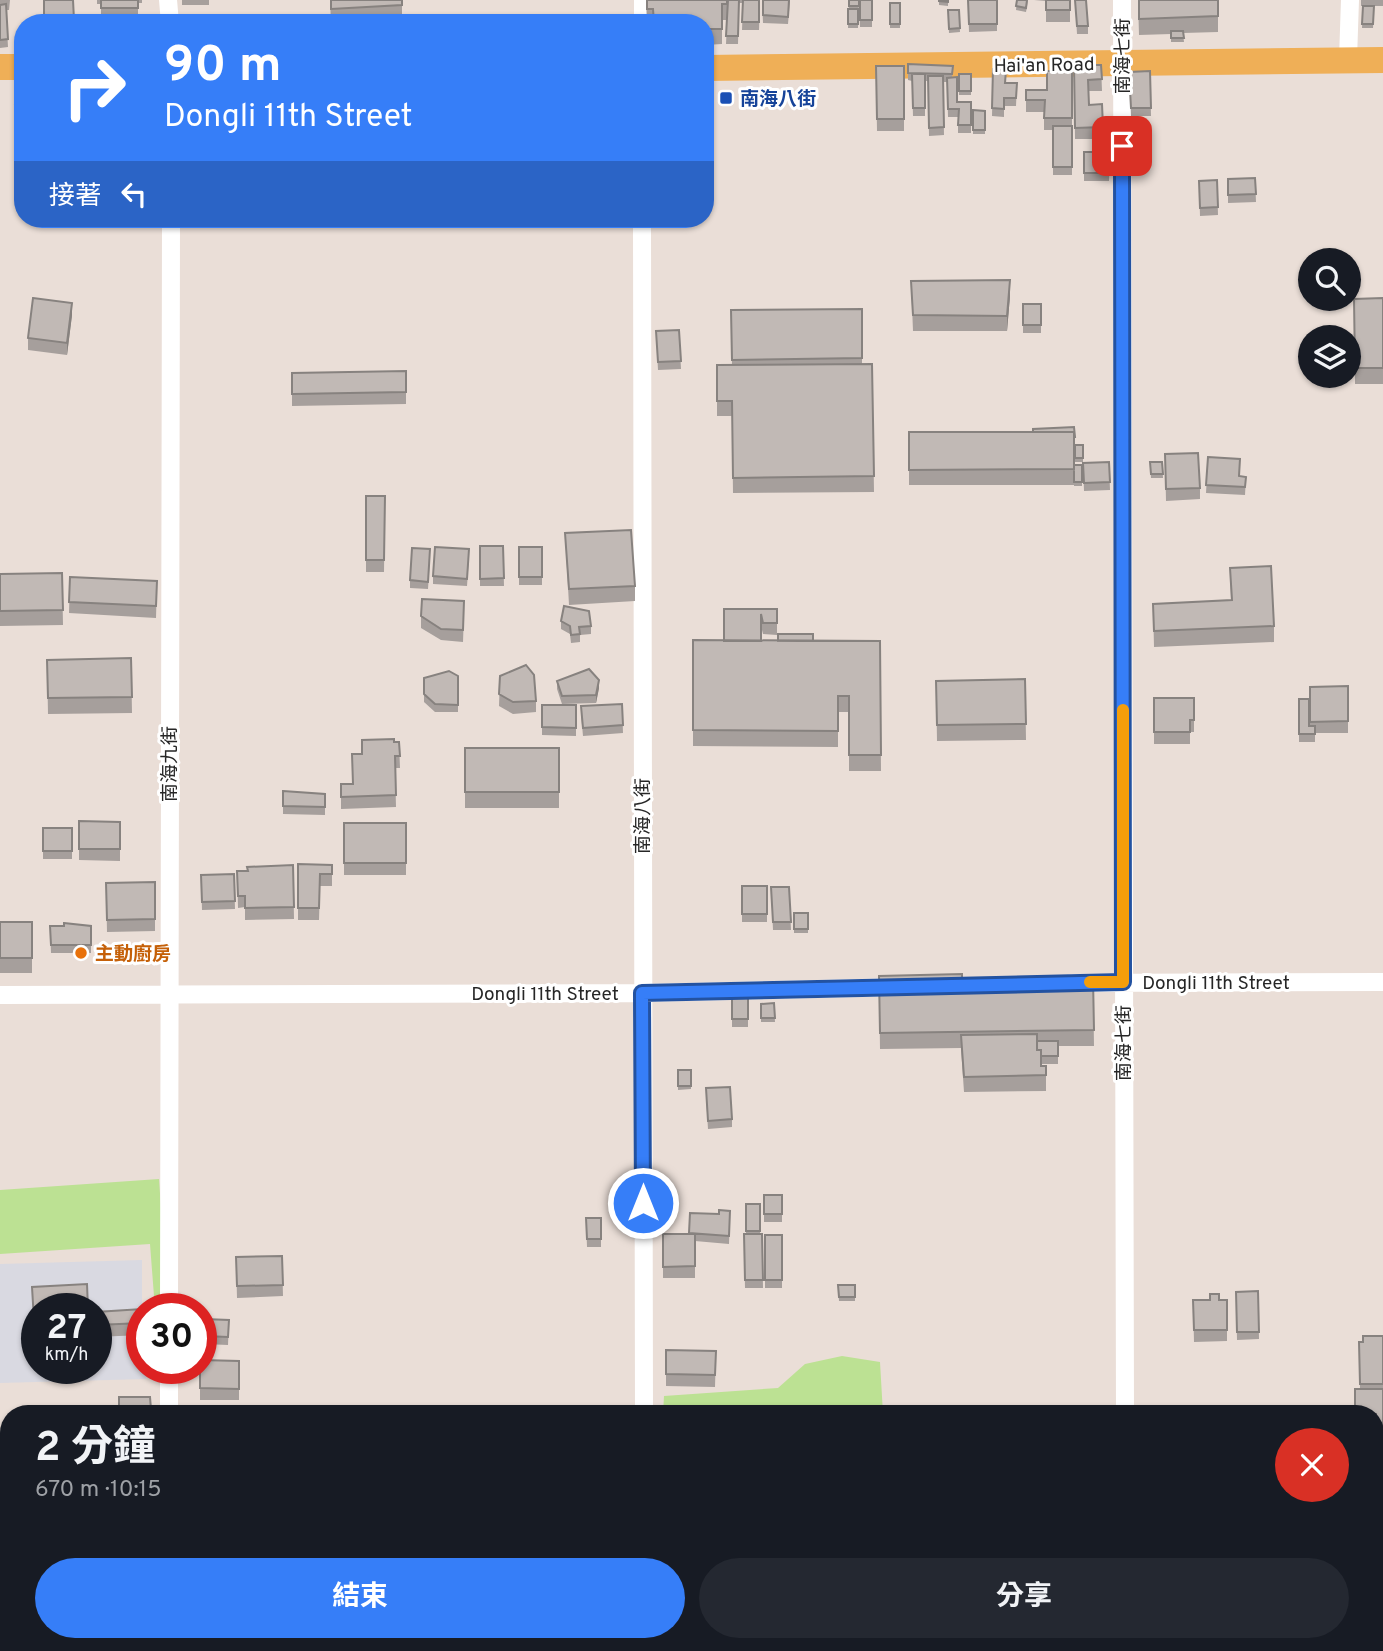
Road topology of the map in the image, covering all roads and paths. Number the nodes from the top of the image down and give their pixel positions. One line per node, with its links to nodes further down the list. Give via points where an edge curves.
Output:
1 (1122, 0): 5 (street, 南海七街)
2 (1350, 0): 3 (street)
3 (1348, 59): 4 (main road, Hai'an Road); 5 (main road, Hai'an Road)
4 (1383, 60)
5 (1122, 63): 6 (main road, Hai'an Road); 9 (street, 南海七街)
6 (714, 68)
7 (171, 228): 15 (street, 南海九街)
8 (642, 228): 13 (street, 南海八街)
9 (1123, 982): 10 (street, Dongli 11th Street); 11 (street, Dongli 11th Street); 20 (street, 南海七街)
10 (1383, 982)
11 (1054, 983)
12 (917, 986): 13 (street, Dongli 11th Street)
13 (642, 993): 15 (street, Dongli 11th Street); 19 (street, 南海八街)
14 (0, 995): 15 (street, Dongli 11th Street)
15 (167, 995): 16 (street, 南海九街)
16 (169, 1293)
17 (169, 1384): 18 (street)
18 (169, 1405)
19 (643, 1405)
20 (1125, 1405)

